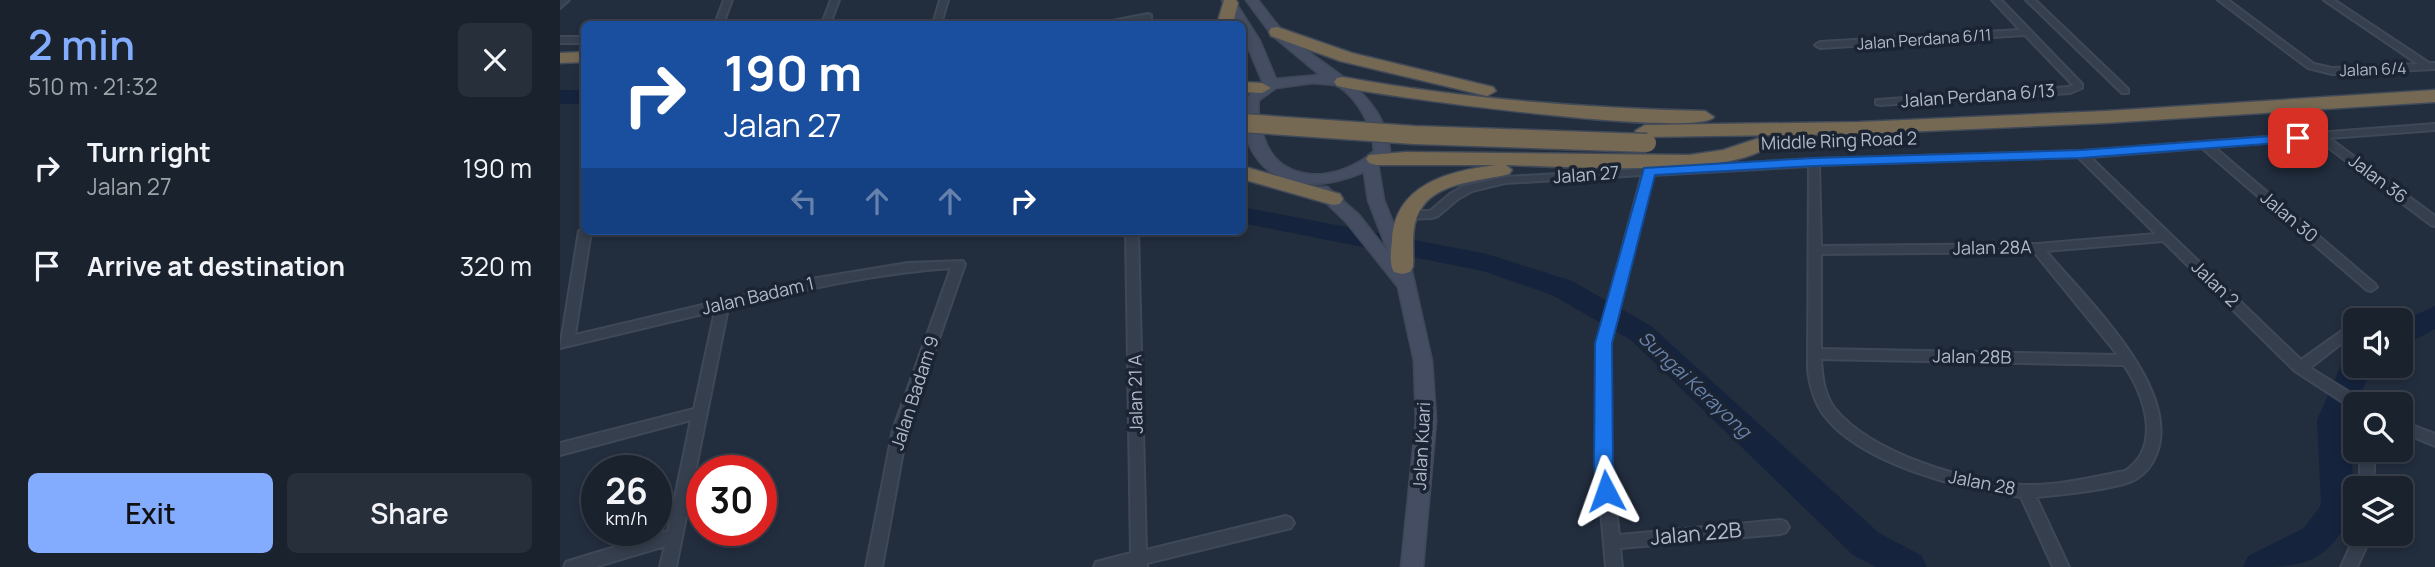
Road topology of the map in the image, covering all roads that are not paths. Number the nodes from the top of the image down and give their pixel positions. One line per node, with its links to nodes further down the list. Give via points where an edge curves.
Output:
1 (565, 0): 11 (street)
2 (729, 0): 13 (street)
3 (835, 0): 14 (street)
4 (944, 0): 15 (street)
5 (1252, 0): 20 (street)
6 (1996, 0): 21 (street)
7 (2029, 0): 35 (street)
8 (2222, 0): 29 (street, Jalan 6/4, via 2311,66 2332,71)
9 (2328, 0): 29 (street)
10 (1229, 2): 17 (highway); 18 (street)
11 (560, 5)
12 (1148, 17): 16 (street)
13 (720, 21)
14 (827, 21)
15 (938, 21)
16 (1127, 21)
17 (1226, 21)
18 (1242, 21)
19 (1246, 27): 34 (street, via 1264,58)
20 (1276, 32): 32 (street); 40 (highway, via 1346,57)
21 (2029, 32): 24 (street, Jalan Perdana 6/11); 37 (street, Jalan Perdana 6/13, via 2078,83 2077,88)
22 (560, 40): 23 (street)
23 (581, 40)
24 (1820, 46)
25 (560, 47): 26 (highway)
26 (581, 47)
27 (581, 57): 28 (highway)
28 (560, 58)
29 (2431, 66)
30 (560, 67): 31 (highway)
31 (581, 67)
32 (1339, 81): 34 (street, via 1294,80); 40 (highway, via 1452,100); 50 (street, via 1359,99 1379,134 1382,152)
33 (1246, 87): 34 (highway)
34 (1266, 87): 53 (street, via 1250,102 1248,116)
35 (2125, 91)
36 (2435, 96): 43 (highway, Middle Ring Road 2)
37 (1880, 102)
38 (2435, 108): 46 (highway, Middle Ring Road 2)
39 (1246, 111): 45 (highway, Middle Ring Road 2)
40 (1586, 111): 43 (highway, via 1767,118)
41 (1246, 123): 45 (highway, Middle Ring Road 2, bridge, via 1414,135)
42 (2435, 127): 44 (street, Jalan 27)
43 (1859, 128): 45 (highway, Middle Ring Road 2)
44 (2321, 136): 47 (street, Jalan 27); 59 (street, Jalan 36)
45 (1646, 137): 46 (highway, Middle Ring Road 2)
46 (1759, 144): 51 (highway, via 1714,159)
47 (2206, 146): 48 (street, Jalan 27); 68 (street, Jalan 30)
48 (2081, 154): 52 (street, Jalan 27); 63 (street, Jalan 2)
49 (1246, 157): 53 (highway)
50 (1374, 161): 51 (highway, via 1415,157); 56 (street, via 1342,176); 58 (street)
51 (1528, 161): 60 (highway, via 1433,188 1418,199)
52 (1814, 162): 54 (street, Jalan 27); 65 (street, Jalan 28)
53 (1270, 164): 56 (street)
54 (1649, 171): 60 (street, Jalan 27, via 1484,184 1455,195 1435,215); 84 (street, via 1604,343 1604,466)
55 (1246, 173): 57 (highway)
56 (1305, 177): 57 (street, Jalan Kuari)
57 (1333, 199): 67 (street, Jalan Kuari)
58 (1376, 200): 60 (street); 60 (street)
59 (2435, 222)
60 (1399, 226): 67 (highway)
61 (584, 235): 71 (street)
62 (1132, 235): 86 (street, Jalan 21 A)
63 (2166, 237): 64 (street, Jalan 28A); 74 (street, Jalan 2)
64 (2037, 248): 65 (street, Jalan 28A); 73 (street, Jalan 28)
65 (1816, 250): 72 (street, Jalan 28)
66 (959, 264): 69 (street, Jalan Badam 1, via 817,282); 90 (street, Jalan Badam 9, via 900,429)
67 (1403, 276): 92 (street, Jalan Kuari, via 1423,360 1426,421)
68 (2371, 287)
69 (722, 305): 71 (street, Jalan Badam 1); 76 (street)
70 (2343, 335): 74 (street)
71 (564, 342)
72 (1815, 354): 73 (street, Jalan 28B); 80 (street, Jalan 28, via 1818,391 1837,422 1856,435 1916,468)
73 (2128, 360): 80 (street, Jalan 28, via 2144,386 2151,414 2153,449 2147,463 2129,476)
74 (2300, 368): 75 (street, Jalan 2)
75 (2343, 395)
76 (701, 412): 79 (street); 83 (street)
77 (2413, 431): 78 (street)
78 (2435, 440)
79 (560, 449)
80 (2026, 491): 87 (street)
81 (1286, 523): 86 (street)
82 (1781, 527): 84 (street, Jalan 22B)
83 (674, 536): 88 (street); 89 (street)
84 (1611, 542): 93 (street)
85 (2359, 546): 94 (street)
86 (1139, 562): 91 (street)
87 (2059, 562)
88 (572, 567)
89 (668, 567)
90 (874, 567)
91 (1102, 567)
92 (1412, 567)
93 (1614, 567)
94 (2349, 567)

